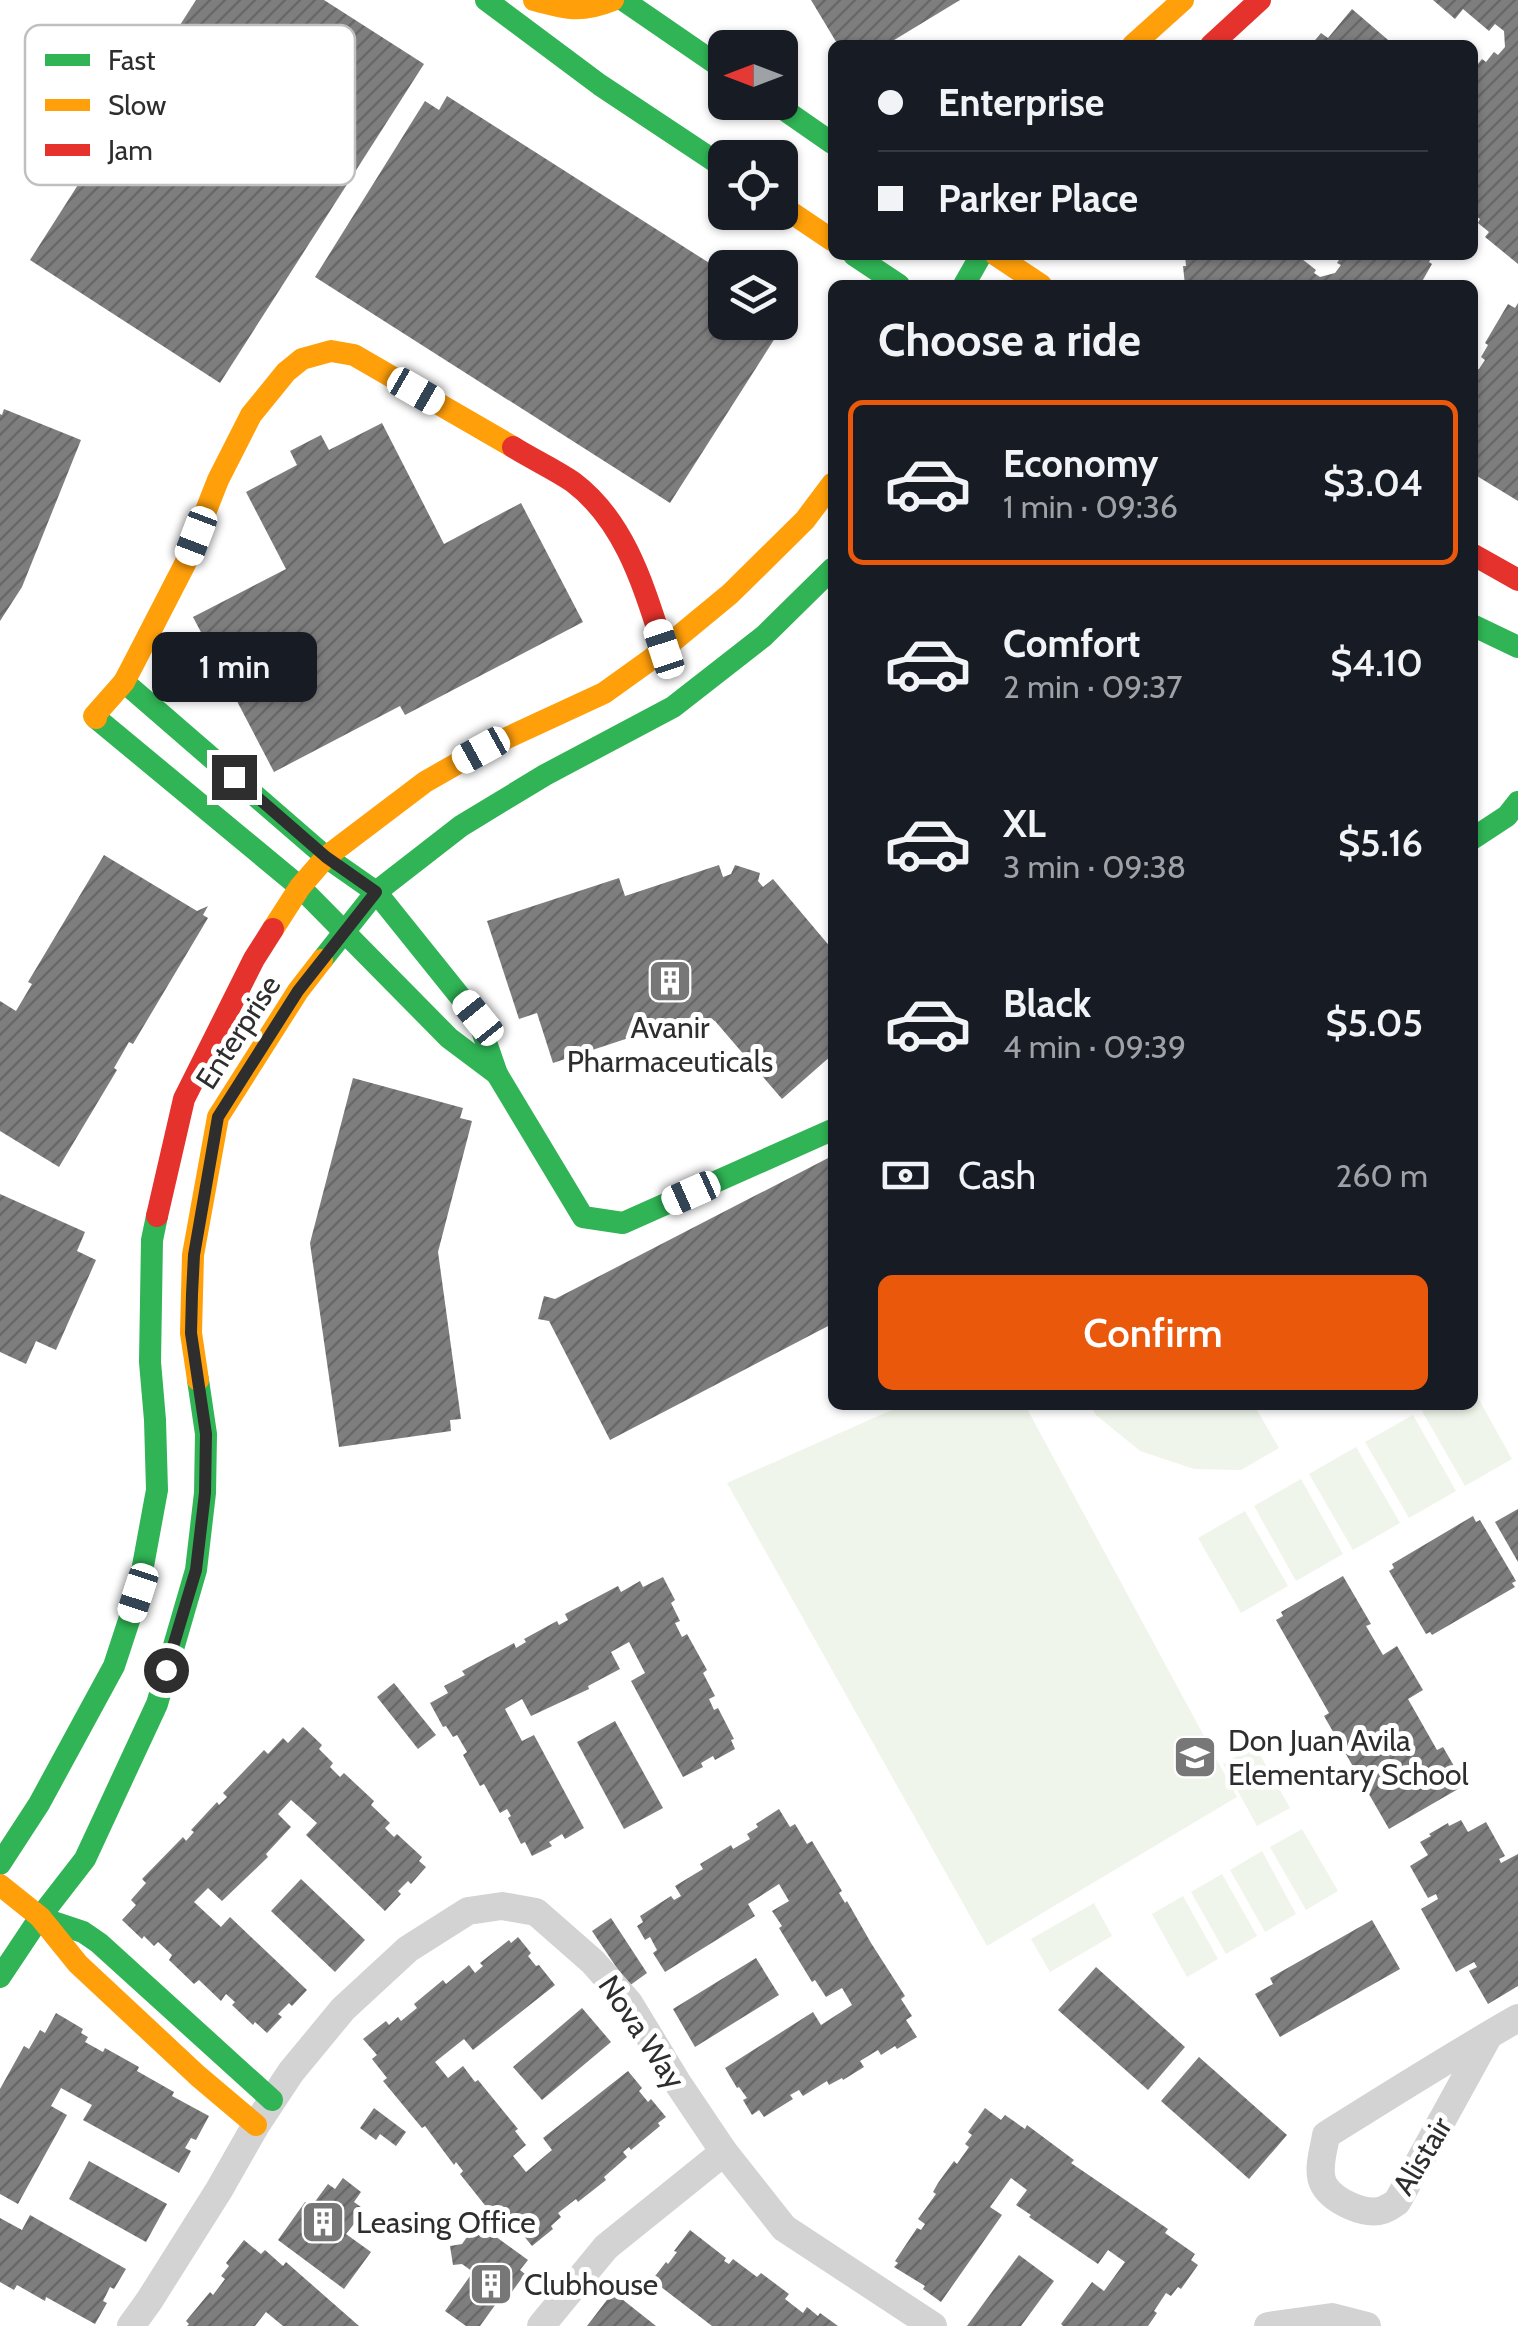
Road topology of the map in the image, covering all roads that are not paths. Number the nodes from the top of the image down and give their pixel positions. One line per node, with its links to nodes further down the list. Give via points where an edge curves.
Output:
1 (486, 0): 12 (main road)
2 (534, 0): 3 (main road, via 581,12)
3 (613, 0)
4 (623, 0): 9 (main road)
5 (1183, 0): 7 (main road)
6 (1260, 0): 8 (main road)
7 (1139, 40)
8 (1216, 40)
9 (708, 58)
10 (798, 120): 11 (main road)
11 (828, 141)
12 (708, 157)
13 (798, 217): 14 (main road)
14 (828, 237)
15 (862, 260): 17 (main road)
16 (1002, 260): 18 (main road)
17 (892, 280)
18 (1027, 280)
19 (828, 489): 25 (main road, Enterprise, via 730,594)
20 (1478, 557): 22 (main road)
21 (828, 572): 31 (main road, Enterprise, via 764,636 672,707 461,826)
22 (1518, 580)
23 (1478, 628): 24 (main road)
24 (1518, 647)
25 (664, 649): 26 (main road, via 626,544 592,496 354,355 331,351 302,359 251,416); 29 (main road, Enterprise, via 604,693 425,782)
26 (124, 682): 29 (main road); 30 (main road, via 94,716)
27 (1518, 802): 28 (main road)
28 (1478, 835)
29 (326, 857): 30 (main road, Enterprise); 31 (main road)
30 (300, 887): 32 (main road); 35 (main road, Enterprise, via 254,959 184,1099 164,1183 152,1240 157,1490 138,1593 114,1666)
31 (376, 892): 32 (main road, Enterprise); 33 (main road, via 478,1018)
32 (346, 931): 33 (main road, via 449,1038); 37 (main road, Enterprise, via 298,991 218,1117 194,1255 191,1333 206,1434 196,1570 149,1721 86,1859)
33 (497, 1074): 34 (main road, via 583,1218 623,1222)
34 (828, 1132)
35 (0, 1864)
36 (0, 1885): 37 (main road)
37 (40, 1917): 38 (main road, Enterprise); 41 (main road, via 99,1942); 42 (main road, via 78,1964)
38 (0, 1977)
39 (1518, 2018): 40 (street, Alistair)
40 (1489, 2035): 40 (street, Alistair, via 1326,2135 1324,2184 1364,2210 1380,2212 1398,2202)
41 (272, 2100): 42 (street, Nova Way); 43 (street, Nova Way, via 343,2009 408,1949 468,1910 502,1906 536,1912 593,1962 629,2003)
42 (256, 2125): 45 (street, Nova Way)
43 (724, 2152): 46 (street, via 606,2248); 47 (street, Nova Way, via 784,2228)
44 (1310, 2323): 48 (street); 49 (street, via 1332,2317)
45 (131, 2326)
46 (541, 2326)
47 (933, 2326)
48 (1268, 2326)
49 (1366, 2326)

